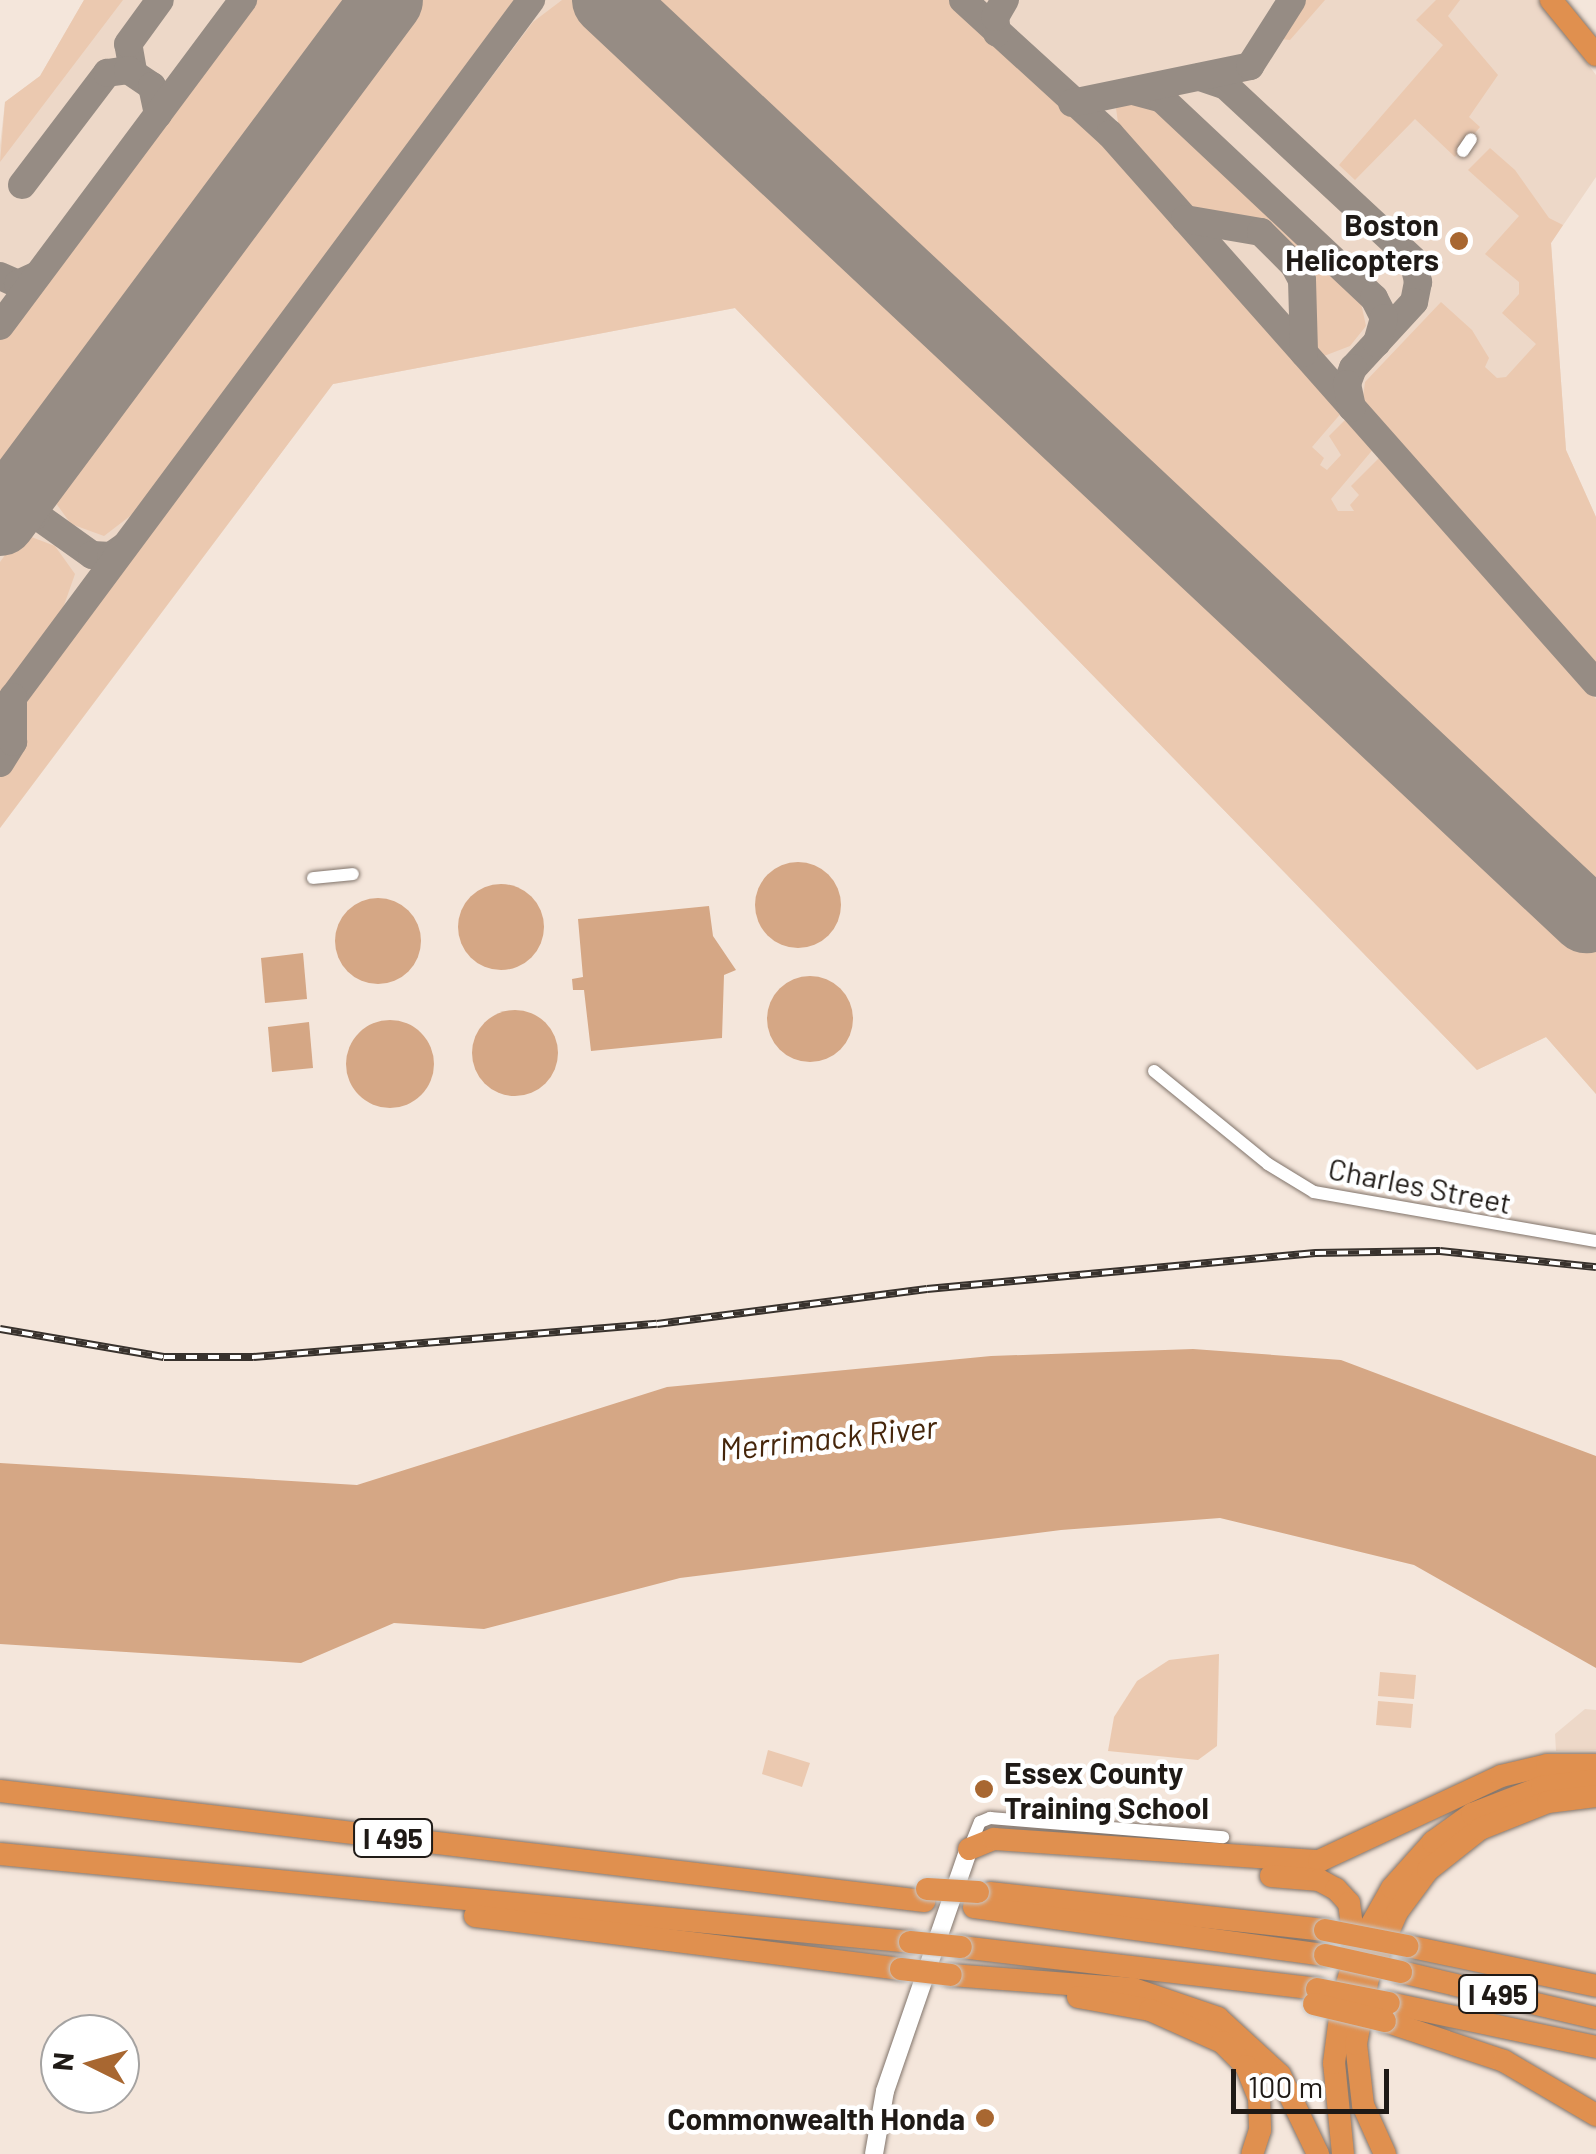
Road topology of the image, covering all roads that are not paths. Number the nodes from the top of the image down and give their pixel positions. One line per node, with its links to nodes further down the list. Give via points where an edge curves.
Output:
1 (1550, 0): 2 (highway)
2 (1596, 55)
3 (353, 874): 4 (street)
4 (313, 878)
5 (1154, 1071): 6 (street, Charles Street, via 1268,1164 1314,1192)
6 (1596, 1241)
7 (1596, 1765): 12 (highway, via 1501,1776 1319,1861 994,1838)
8 (1596, 1780): 16 (highway, via 1522,1792 1452,1827 1392,1888)
9 (0, 1791): 15 (highway, I 495)
10 (1596, 1796): 27 (highway, via 1548,1802 1480,1829 1428,1870 1397,1912 1368,1978 1356,2044 1363,2105)
11 (1223, 1837): 12 (street, via 990,1818 980,1822)
12 (969, 1848): 16 (highway, via 1319,1880 1349,1903); 23 (main road, via 886,2091)
13 (0, 1854): 14 (highway, I 495)
14 (299, 1885): 17 (highway, bridge, via 434,1910); 19 (highway, I 495, bridge, via 1202,1972)
15 (976, 1900): 18 (highway, bridge, via 1324,1930); 20 (highway, I 495, bridge, via 1324,1955)
16 (1356, 1952): 26 (highway, via 1334,2063)
17 (951, 1975): 24 (highway, via 1150,2010 1222,2042 1246,2066 1259,2098); 25 (highway, via 1133,1989 1218,2018 1280,2075)
18 (1596, 1986)
19 (1387, 2012): 21 (highway, I 495); 22 (highway, via 1504,2061)
20 (1596, 2018)
21 (1596, 2047)
22 (1596, 2115)
23 (874, 2154)
24 (1252, 2154)
25 (1318, 2154)
26 (1343, 2154)
27 (1386, 2154)

